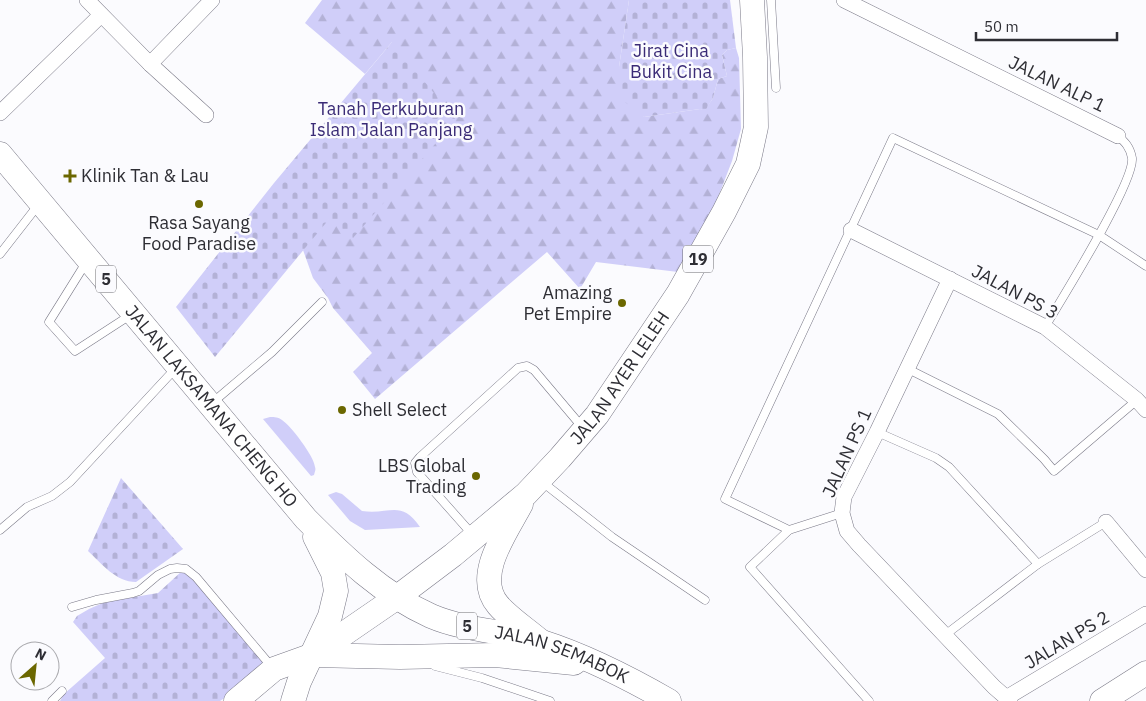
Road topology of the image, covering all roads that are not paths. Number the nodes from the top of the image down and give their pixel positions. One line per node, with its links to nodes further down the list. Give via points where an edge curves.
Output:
1 (87, 0): 6 (street)
2 (212, 0): 7 (street)
3 (752, 0): 27 (main road, JALAN AYER LELEH / 19, via 756,127 748,164 678,294)
4 (771, 0): 8 (lane)
5 (844, 0): 11 (street, JALAN ALP 1)
6 (101, 15): 7 (street); 9 (street)
7 (150, 64): 10 (street)
8 (776, 88)
9 (0, 113)
10 (206, 115)
11 (1118, 136): 15 (lane, via 1128,145 1132,159 1128,177)
12 (0, 154): 13 (main road, JALAN LAKSAMANA CHENG HO / 5)
13 (40, 202): 16 (lane); 17 (main road, JALAN LAKSAMANA CHENG HO / 5)
14 (851, 230): 15 (lane, via 894,138); 19 (street, JALAN PS 3); 34 (lane, via 725,499)
15 (1098, 235): 18 (lane); 22 (lane)
16 (0, 254)
17 (88, 259): 21 (main road, JALAN LAKSAMANA CHENG HO / 5); 21 (lane, via 49,322 75,351)
18 (1146, 266)
19 (950, 278): 22 (street, JALAN PS 3); 24 (street, JALAN PS 1)
20 (322, 302): 25 (lane, via 272,352)
21 (134, 313): 23 (main road, JALAN LAKSAMANA CHENG HO / 5)
22 (1046, 327): 26 (street, JALAN PS 3)
23 (178, 366): 25 (main road, JALAN LAKSAMANA CHENG HO / 5); 33 (lane, via 70,482 52,496 27,507)
24 (906, 368): 26 (lane, via 998,414 1054,471); 28 (street, JALAN PS 1)
25 (211, 404): 31 (main road, JALAN LAKSAMANA CHENG HO / 5)
26 (1142, 405)
27 (584, 430): 29 (main road, JALAN AYER LELEH / 19); 35 (lane, via 534,370 527,366 518,368 420,457 415,463 417,472)
28 (877, 432): 30 (street, JALAN PS 1, via 844,497); 36 (lane, via 949,467)
29 (533, 487): 35 (main road, JALAN AYER LELEH / 19); 39 (lane); 43 (main road, via 491,560 489,581 497,604)
30 (842, 512): 34 (lane); 42 (street, JALAN PS 1, via 848,531 859,545)
31 (306, 520): 38 (main road, JALAN LAKSAMANA CHENG HO / 5, via 351,563); 44 (main road, via 333,574 336,591 330,616)
32 (1106, 522): 36 (lane); 37 (street)
33 (0, 530)
34 (788, 530): 56 (lane, via 750,567)
35 (475, 537): 38 (main road, JALAN AYER LELEH / 19)
36 (1038, 564): 42 (lane)
37 (1146, 570)
38 (396, 598): 43 (main road, JALAN SEMABOK / 5, via 433,617 456,624); 44 (main road, JALAN AYER LELEH)
39 (705, 600)
40 (72, 606): 47 (lane, via 133,594 163,572 186,569 196,576)
41 (1146, 614): 50 (street, JALAN PS 2)
42 (945, 635): 50 (street, JALAN PS 1)
43 (542, 642): 46 (main road, JALAN SEMABOK / 5)
44 (313, 654): 45 (main road); 47 (main road); 54 (main road)
45 (400, 657): 46 (main road, via 495,655); 55 (lane, via 482,678)
46 (606, 667): 51 (main road, JALAN SEMABOK / 5)
47 (274, 670): 53 (main road)
48 (1146, 673): 57 (main road)
49 (62, 691): 52 (lane)
50 (1002, 697)
51 (666, 700)
52 (52, 701)
53 (236, 701)
54 (292, 701)
55 (550, 701)
56 (869, 701)
57 (1102, 701)

